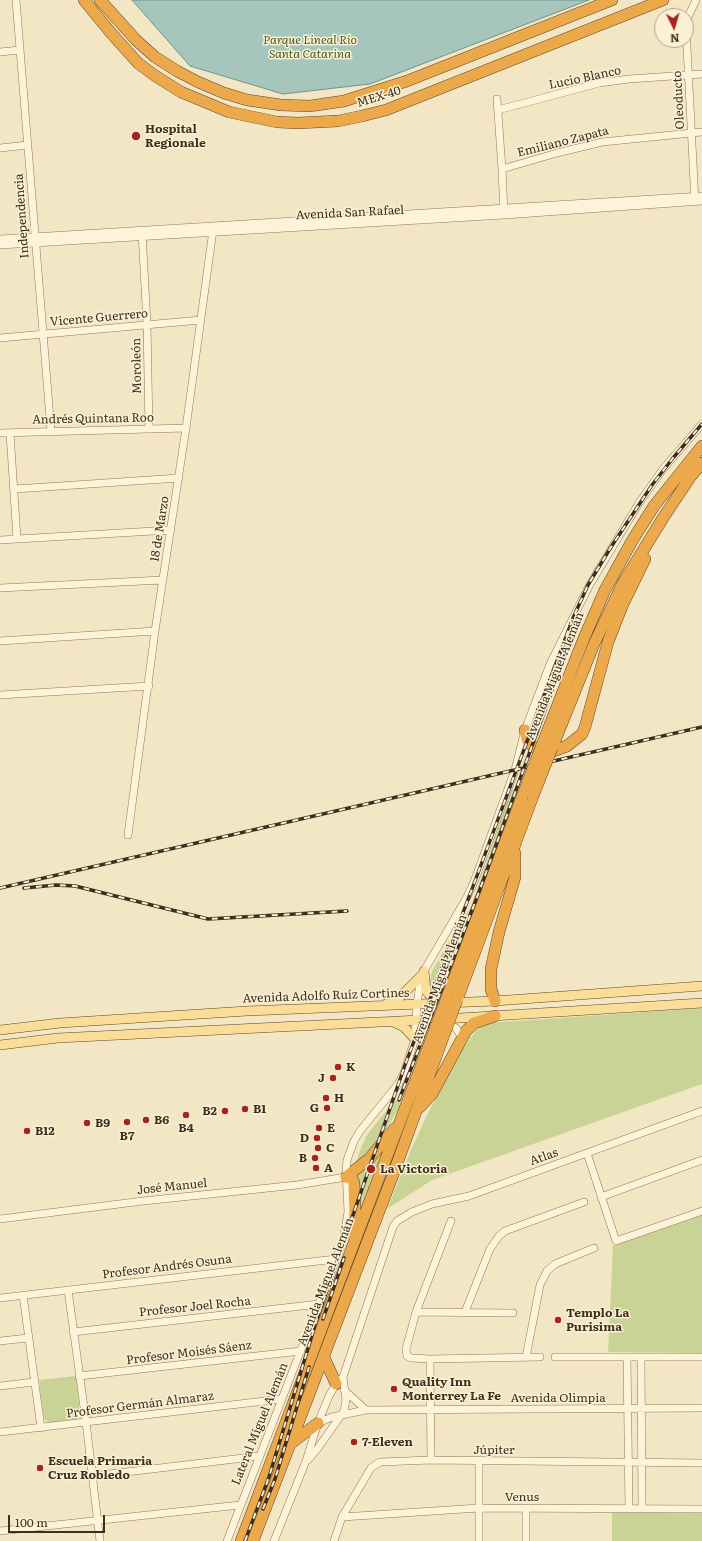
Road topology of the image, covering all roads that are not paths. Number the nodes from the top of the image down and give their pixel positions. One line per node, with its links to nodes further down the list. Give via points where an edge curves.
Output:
1 (16, 0): 7 (street, Independencia)
2 (84, 0): 5 (highway, MEX-40, via 138,62 154,75 190,96 229,112 253,118 277,122 318,123 386,110)
3 (100, 0): 4 (highway, MEX-40, via 136,40 155,57 177,71 224,93 247,100 288,106 344,101 407,81)
4 (612, 0)
5 (663, 0)
6 (696, 0): 10 (street, Oleoducto, via 687,19)
7 (20, 50): 8 (street); 15 (street, Independencia)
8 (0, 52)
9 (702, 74): 10 (street, Lucio Blanco)
10 (689, 76): 12 (street, Lucio Blanco, via 599,83); 14 (street, Oleoducto)
11 (497, 99): 12 (street)
12 (498, 110): 17 (street)
13 (702, 132): 14 (street, Emiliano Zapata)
14 (691, 133): 17 (street, Emiliano Zapata, via 602,142 556,152); 18 (street, Oleoducto)
15 (28, 145): 16 (street); 23 (street, Independencia)
16 (0, 148)
17 (502, 169): 19 (street)
18 (699, 199): 19 (street, Avenida San Rafael)
19 (504, 212): 20 (street, Avenida San Rafael)
20 (213, 230): 21 (street, Avenida San Rafael); 25 (street, 18 de Marzo)
21 (142, 233): 23 (street, Avenida San Rafael); 26 (street, Moroleón)
22 (0, 239): 23 (street, Avenida San Rafael)
23 (35, 239): 24 (street, Avenida San Rafael); 27 (street, Independencia)
24 (0, 245)
25 (201, 320): 26 (street, Vicente Guerrero); 30 (street, 18 de Marzo)
26 (147, 324): 27 (street, Vicente Guerrero); 31 (street, Moroleón)
27 (42, 334): 28 (street, Vicente Guerrero); 32 (street, Independencia)
28 (0, 338)
29 (702, 424): 49 (street, via 659,475 589,586 550,664)
30 (186, 428): 31 (street, Andrés Quintana Roo); 37 (street, 18 de Marzo)
31 (149, 429): 32 (street, Andrés Quintana Roo)
32 (51, 431): 33 (street, Andrés Quintana Roo)
33 (10, 432): 34 (street, Andrés Quintana Roo); 38 (street)
34 (0, 433)
35 (702, 446): 50 (highway, Avenida Miguel Alemán, via 654,506 605,590 586,632)
36 (702, 463): 39 (highway, Avenida Miguel Alemán)
37 (179, 478): 38 (street); 40 (street, 18 de Marzo)
38 (15, 489): 41 (street)
39 (662, 518): 49 (highway, via 656,537 623,604 608,642 582,734 567,746 548,751 537,749 529,743); 50 (highway, Avenida Miguel Alemán, via 623,583)
40 (171, 530): 41 (street); 43 (street, 18 de Marzo)
41 (18, 539): 42 (street)
42 (0, 540)
43 (163, 580): 44 (street); 45 (street, 18 de Marzo)
44 (0, 588)
45 (155, 631): 46 (street); 47 (street, 18 de Marzo)
46 (0, 641)
47 (149, 686): 48 (street); 51 (street, 18 de Marzo)
48 (0, 695)
49 (525, 730): 53 (street, via 514,770 474,882)
50 (547, 747): 52 (highway, Avenida Miguel Alemán, bridge); 56 (highway, Avenida Miguel Alemán, bridge, via 522,797)
51 (128, 835)
52 (515, 848): 55 (highway, via 515,877 491,969 491,989); 66 (highway, Avenida Miguel Alemán, bridge, via 457,1000)
53 (422, 973): 56 (main road, via 428,995); 58 (street, Lateral Miguel Alemán); 59 (main road, via 402,996)
54 (702, 986): 55 (main road, Avenida Adolfo Ruíz Cortines)
55 (495, 1001): 56 (main road, Avenida Adolfo Ruíz Cortines)
56 (442, 1002): 58 (main road, Avenida Adolfo Ruíz Cortines); 66 (highway, Avenida Miguel Alemán, bridge)
57 (702, 1003): 60 (main road)
58 (417, 1004): 59 (main road, Avenida Adolfo Ruíz Cortines); 62 (street, Lateral Miguel Alemán)
59 (382, 1006): 63 (main road, Avenida Adolfo Ruíz Cortines, via 60,1023)
60 (495, 1016): 62 (main road); 64 (highway, via 474,1024)
61 (390, 1020): 62 (main road); 65 (main road, via 398,1023); 67 (main road, via 58,1038)
62 (417, 1020): 65 (street, Lateral Miguel Alemán)
63 (0, 1030)
64 (462, 1038): 65 (street, via 453,1026 436,1023 423,1026); 68 (highway, via 432,1094)
65 (415, 1039): 73 (street, Lateral Miguel Alemán, via 406,1070 399,1083 354,1141 347,1160)
66 (436, 1041): 68 (highway, Avenida Miguel Alemán); 70 (highway, Avenida Miguel Alemán)
67 (0, 1045)
68 (418, 1108): 94 (highway, Avenida Miguel Alemán)
69 (702, 1111): 71 (street, Atlas)
70 (402, 1118): 73 (highway, via 382,1146); 80 (highway, Avenida Miguel Alemán)
71 (587, 1153): 74 (street); 102 (street, Atlas, via 468,1196 432,1204 406,1215 395,1224)
72 (702, 1160): 74 (street)
73 (346, 1176): 77 (street, José Manuel, via 296,1185); 80 (highway, via 352,1178 354,1187 355,1212); 81 (street, Lateral Miguel Alemán, via 347,1223)
74 (601, 1197): 76 (street, via 616,1241)
75 (584, 1202): 87 (street, via 499,1236 490,1249)
76 (702, 1211)
77 (0, 1219)
78 (451, 1221): 86 (street)
79 (594, 1248): 93 (street, via 555,1264 547,1271 540,1285)
80 (351, 1252): 137 (highway, Avenida Miguel Alemán)
81 (336, 1259): 82 (street, Profesor Andrés Osuna); 85 (street, Lateral Miguel Alemán)
82 (68, 1290): 83 (street, Profesor Andrés Osuna); 89 (street)
83 (23, 1295): 84 (street, Profesor Andrés Osuna); 90 (street)
84 (0, 1298)
85 (319, 1304): 89 (street, Profesor Joel Rocha); 92 (street, Lateral Miguel Alemán)
86 (416, 1312): 87 (street); 100 (street, via 406,1349 407,1356)
87 (465, 1312): 88 (street)
88 (513, 1313)
89 (73, 1332): 101 (street)
90 (28, 1338): 91 (street); 103 (street)
91 (0, 1341)
92 (301, 1351): 101 (street, Profesor Moisés Sáenz); 106 (street, Lateral Miguel Alemán)
93 (526, 1356): 95 (street); 100 (street)
94 (324, 1357): 102 (highway); 117 (highway, Avenida Miguel Alemán)
95 (540, 1357)
96 (555, 1357): 97 (street)
97 (627, 1358): 98 (street); 109 (street)
98 (641, 1358): 99 (street); 110 (street)
99 (702, 1358)
100 (430, 1359): 108 (street)
101 (79, 1376): 113 (street)
102 (340, 1381): 105 (street); 114 (street, via 329,1396)
103 (34, 1382): 104 (street); 115 (street)
104 (0, 1386)
105 (346, 1392): 111 (street); 112 (street, via 346,1405)
106 (282, 1399): 113 (street, Profesor Germán Almaraz); 118 (street, Lateral Miguel Alemán)
107 (702, 1408): 110 (street, Avenida Olimpia)
108 (430, 1409): 109 (street, Avenida Olimpia); 111 (street, Avenida Olimpia); 119 (street)
109 (628, 1409): 110 (street, Avenida Olimpia); 122 (street)
110 (641, 1409): 123 (street)
111 (366, 1410): 112 (street, Avenida Olimpia)
112 (341, 1415): 114 (street, Avenida Olimpia); 121 (street)
113 (86, 1422): 115 (street, Profesor Germán Almaraz); 125 (street)
114 (318, 1423): 117 (highway); 121 (street)
115 (41, 1428): 116 (street, Profesor Germán Almaraz)
116 (0, 1432)
117 (290, 1444): 138 (highway, Avenida Miguel Alemán)
118 (260, 1456): 125 (street); 126 (street, Lateral Miguel Alemán)
119 (431, 1460): 120 (street, Júpiter); 132 (street, Júpiter, via 383,1462 374,1465)
120 (479, 1461): 122 (street, Júpiter); 127 (street)
121 (306, 1462): 139 (street)
122 (628, 1462): 123 (street, Júpiter); 129 (street)
123 (642, 1463): 124 (street, Júpiter); 130 (street)
124 (702, 1464)
125 (93, 1476): 133 (street)
126 (240, 1505): 133 (street); 136 (street, Lateral Miguel Alemán)
127 (479, 1508): 128 (street, Venus); 132 (street, Venus); 141 (street)
128 (526, 1508): 129 (street, Venus); 142 (street)
129 (629, 1509): 130 (street, Venus)
130 (642, 1509): 131 (street, Venus)
131 (702, 1509)
132 (342, 1518): 140 (street, Júpiter)
133 (97, 1520): 134 (street); 135 (street)
134 (0, 1531)
135 (100, 1541)
136 (227, 1541)
137 (241, 1541)
138 (253, 1541)
139 (274, 1541)
140 (334, 1541)
141 (479, 1541)
142 (526, 1541)

